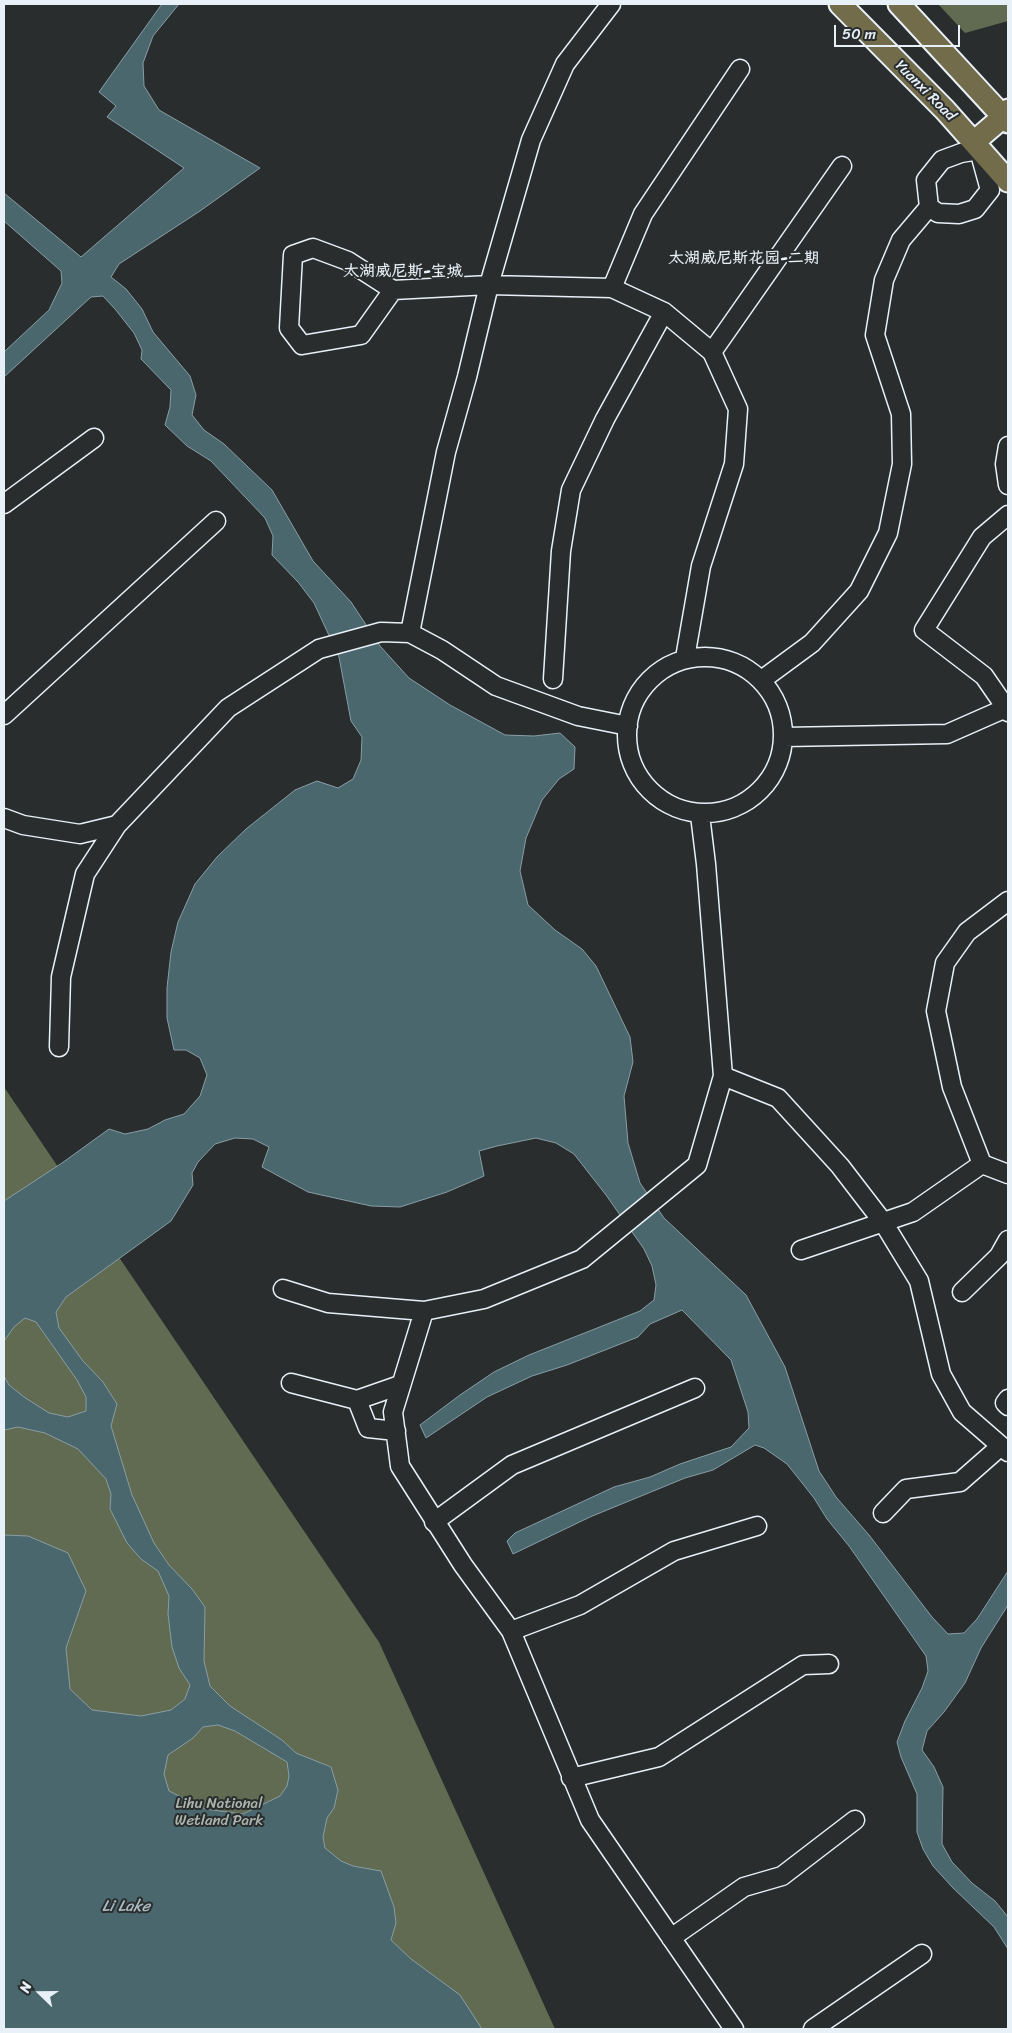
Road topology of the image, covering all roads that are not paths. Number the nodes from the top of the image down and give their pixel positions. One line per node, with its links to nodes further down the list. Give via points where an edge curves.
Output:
1 (610, 4): 10 (street, via 564,64 531,140)
2 (840, 4): 6 (main road, Yuanxi Road)
3 (899, 4): 5 (main road)
4 (740, 69): 11 (street, via 643,214)
5 (1007, 118): 6 (main road)
6 (977, 146): 8 (main road, Yuanxi Road); 9 (street, via 942,160 926,180); 9 (street, via 990,190 975,209 959,214 938,213)
7 (842, 166): 14 (street)
8 (1008, 181)
9 (929, 207): 24 (street, via 901,240 884,280 876,335 901,414 902,464 888,533 859,591 812,643)
10 (489, 284): 11 (street); 12 (street); 21 (street, via 446,452)
11 (612, 288): 13 (street)
12 (393, 290): 12 (street, via 348,261 313,248 293,255 289,328 302,345 362,335)
13 (664, 312): 14 (street); 23 (street, via 605,419 571,490 561,551)
14 (712, 352): 22 (street, via 738,409 734,464 701,566)
15 (94, 438): 18 (street)
16 (1008, 446): 17 (street)
17 (1008, 485)
18 (4, 504)
19 (1008, 515): 25 (street, via 982,537 924,630 984,676)
20 (216, 521): 26 (street)
21 (410, 633): 27 (street, via 496,686 578,716); 31 (street, via 381,632 319,649 228,708)
22 (685, 658): 24 (street, via 722,658); 27 (street, via 652,676 631,706)
23 (553, 679)
24 (763, 679): 28 (street, via 777,702)
25 (1007, 710): 28 (street, via 947,734)
26 (4, 715)
27 (628, 726): 29 (street, via 626,743 638,778 664,804)
28 (784, 737): 29 (street, via 777,768 759,794 731,810)
29 (700, 815): 34 (street)
30 (4, 818): 31 (street, via 23,826 80,834)
31 (117, 825): 33 (street, via 85,874 61,977)
32 (1008, 901): 35 (street, via 967,932 945,963 936,1011 952,1087)
33 (59, 1047)
34 (722, 1076): 37 (street, via 778,1098 840,1166); 42 (street, via 697,1164 582,1260 484,1299)
35 (982, 1164): 36 (street); 37 (street, via 913,1212)
36 (1008, 1174)
37 (883, 1222): 39 (street); 50 (street, via 919,1281 941,1374 962,1412)
38 (1008, 1240): 41 (street, via 999,1256)
39 (801, 1250)
40 (283, 1289): 42 (street, via 328,1303)
41 (962, 1292)
42 (424, 1311): 44 (street)
43 (291, 1383): 47 (street)
44 (400, 1385): 47 (street); 49 (street, via 393,1412)
45 (695, 1388): 52 (street, via 512,1465)
46 (1008, 1399): 48 (street)
47 (357, 1400): 49 (street, via 368,1428)
48 (1008, 1406)
49 (396, 1431): 52 (street, via 400,1466)
50 (1004, 1449): 51 (street, via 960,1482 906,1488)
51 (883, 1513)
52 (434, 1522): 54 (street)
53 (757, 1526): 54 (street, via 674,1551 580,1605)
54 (511, 1631): 56 (street)
55 (829, 1664): 56 (street, via 803,1664 659,1757)
56 (571, 1778): 58 (street, via 590,1820)
57 (855, 1820): 58 (street, via 782,1876 744,1887)
58 (671, 1938): 60 (street)
59 (922, 1954): 61 (street)
60 (734, 2029)
61 (812, 2029)

